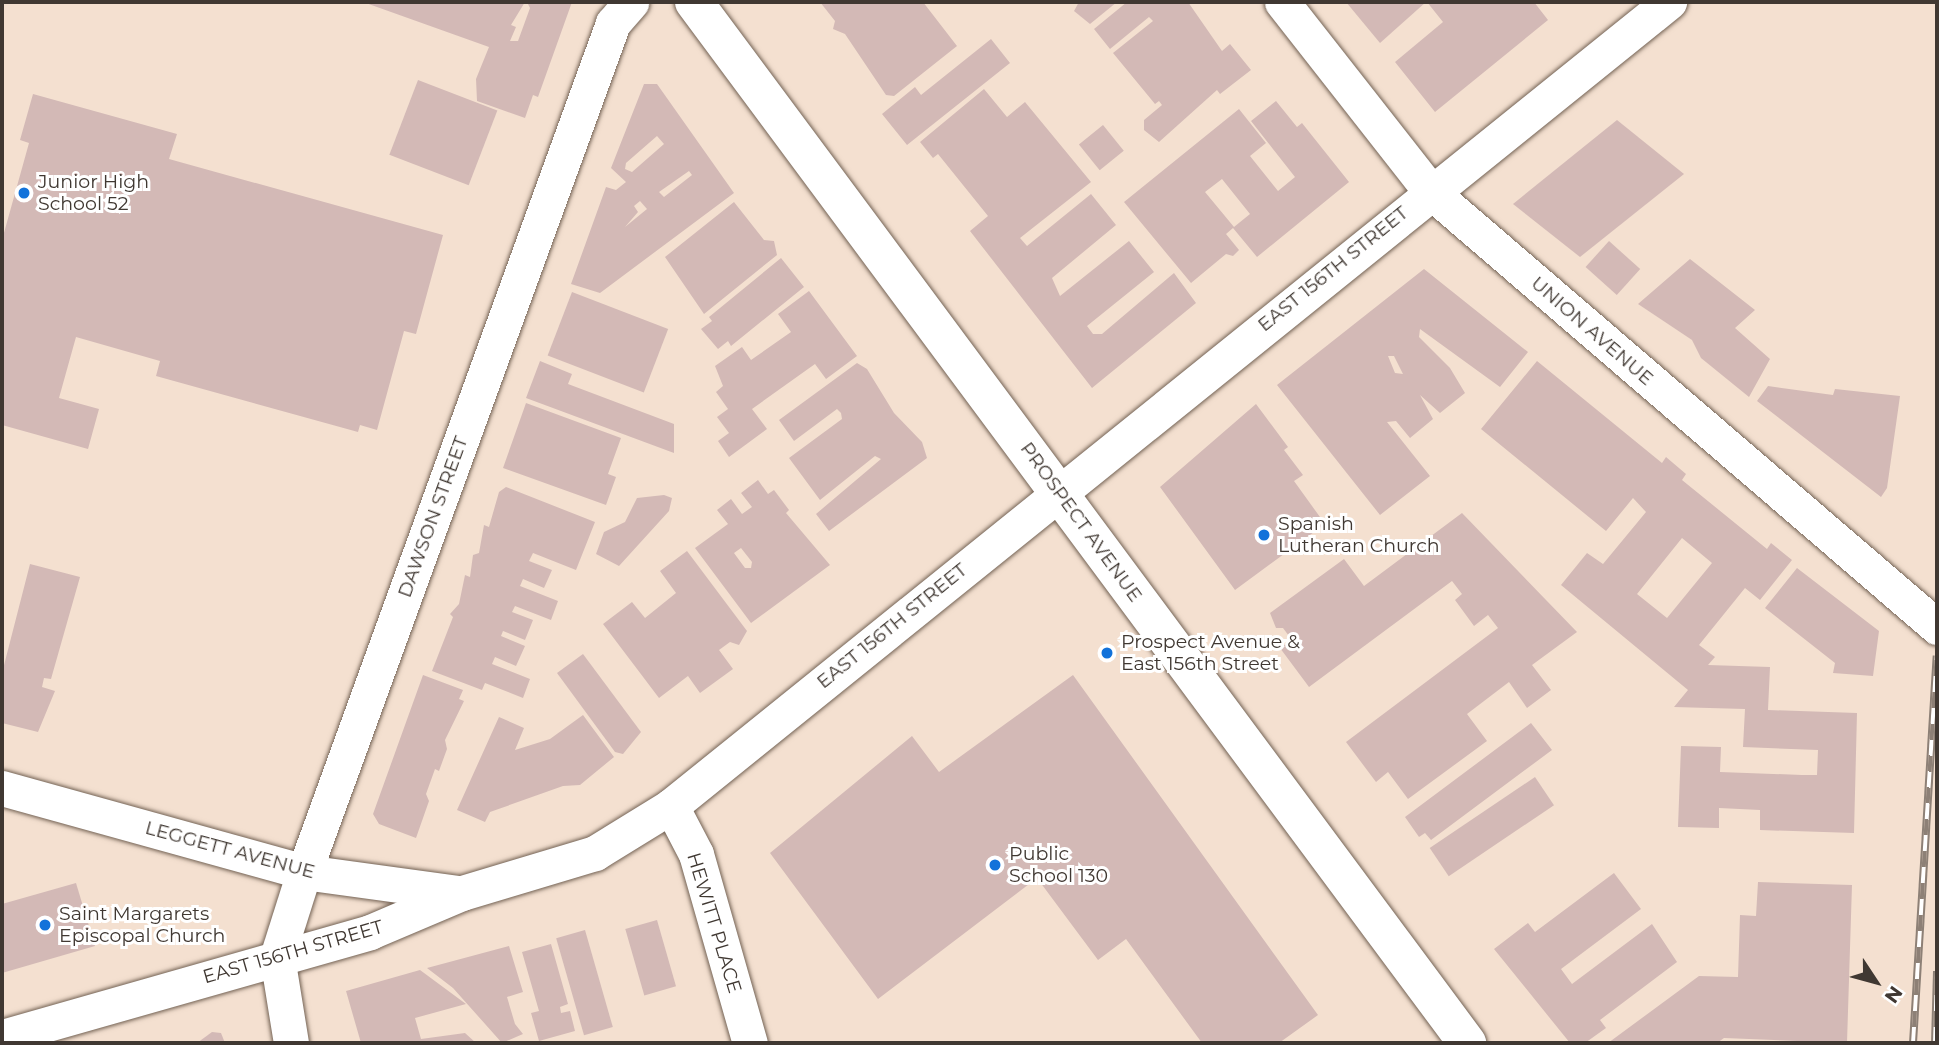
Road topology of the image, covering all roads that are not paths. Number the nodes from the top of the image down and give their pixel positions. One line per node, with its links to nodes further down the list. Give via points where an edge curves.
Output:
1 (631, 2): 10 (street, DAWSON STREET, via 613,23)
2 (694, 2): 6 (street, PROSPECT AVENUE)
3 (1282, 2): 5 (street, UNION AVENUE)
4 (1669, 2): 5 (street, EAST 156TH STREET)
5 (1430, 191): 6 (street, EAST 156TH STREET); 7 (street, UNION AVENUE)
6 (1058, 490): 9 (street, EAST 156TH STREET); 16 (street, PROSPECT AVENUE)
7 (1937, 627)
8 (2, 788): 10 (street, LEGGETT AVENUE)
9 (671, 806): 11 (street, EAST 156TH STREET, via 595,853); 15 (street, HEWITT PLACE, via 696,854)
10 (304, 872): 11 (street, LEGGETT AVENUE); 12 (street, DAWSON STREET)
11 (462, 893): 12 (street, EAST 156TH STREET, via 370,932)
12 (277, 957): 13 (street, EAST 156TH STREET); 14 (street, DAWSON STREET)
13 (2, 1037)
14 (291, 1043)
15 (750, 1043)
16 (1467, 1043)

